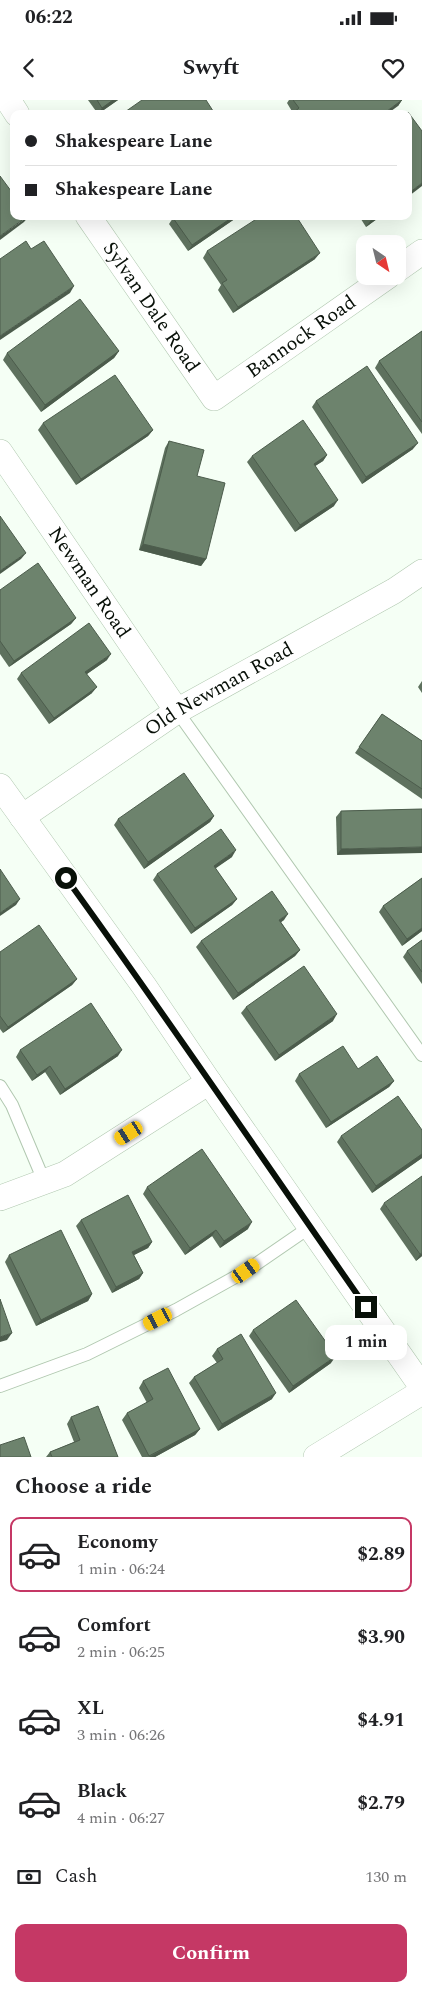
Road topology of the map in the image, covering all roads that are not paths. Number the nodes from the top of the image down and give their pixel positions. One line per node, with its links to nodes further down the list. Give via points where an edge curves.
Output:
1 (91, 220): 5 (street, Sylvan Dale Road)
2 (422, 252): 3 (street)
3 (406, 263)
4 (375, 285): 5 (street, Bannock Road)
5 (214, 398)
6 (0, 452): 8 (street, Newman Road)
7 (422, 572): 8 (street, Old Newman Road, via 394,592)
8 (177, 711): 10 (street, Old Newman Road); 11 (lane)
9 (0, 786): 10 (street)
10 (22, 817): 12 (street)
11 (422, 1055)
12 (209, 1082): 14 (street, via 65,1174); 16 (street)
13 (0, 1086): 14 (lane, via 12,1105)
14 (44, 1181): 15 (street)
15 (0, 1198)
16 (310, 1227): 17 (lane, via 246,1271 176,1310 87,1354); 18 (street)
17 (0, 1386)
18 (422, 1386)
19 (422, 1392): 20 (street)
20 (316, 1457)

